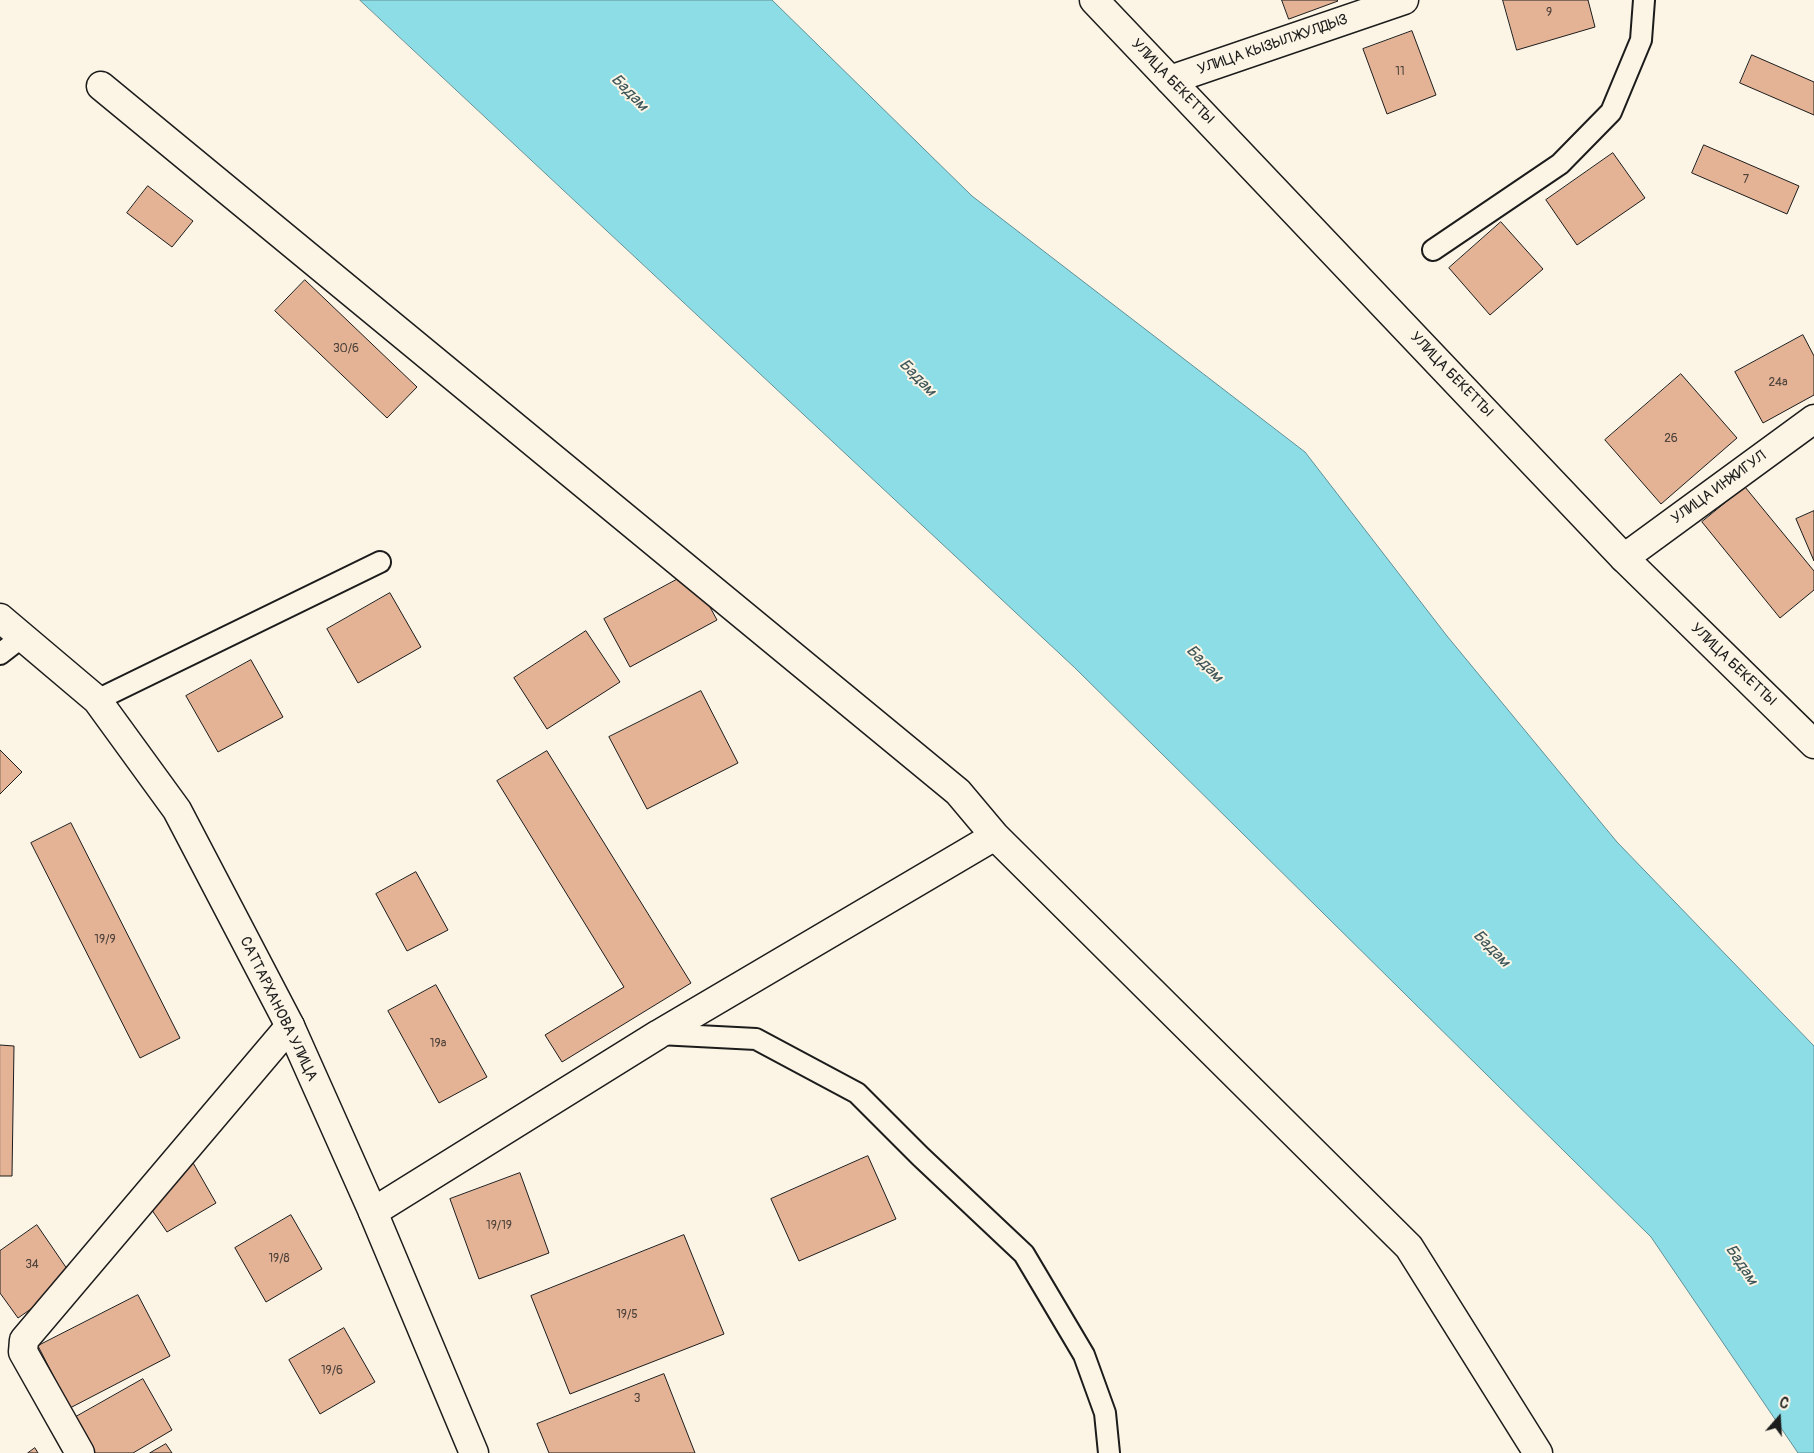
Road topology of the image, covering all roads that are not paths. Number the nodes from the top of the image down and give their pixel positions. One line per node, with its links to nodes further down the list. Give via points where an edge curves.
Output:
1 (1094, 0): 4 (street, УЛИЦА БЕКЕТТЫ)
2 (1404, 0): 4 (street, УЛИЦА КЫЗЫЛ ЖУЛДЫЗ)
3 (1644, 0): 6 (lane, via 1642,40 1611,112 1560,164)
4 (1170, 80): 8 (street, УЛИЦА БЕКЕТТЫ)
5 (101, 86): 15 (street, via 958,792)
6 (1433, 250)
7 (1814, 419): 8 (street, УЛИЦА ИНЖИГУЛ)
8 (1624, 558): 14 (street, УЛИЦА БЕКЕТТЫ)
9 (380, 562): 13 (lane)
10 (0, 618): 11 (street, САТТАРХАНОВА УЛИЦА)
11 (22, 637): 12 (lane); 13 (street, САТТАРХАНОВА УЛИЦА)
12 (0, 654)
13 (97, 700): 16 (street, САТТАРХАНОВА УЛИЦА, via 177,810)
14 (1814, 744)
15 (995, 836): 17 (street); 19 (street, via 1409,1247)
16 (290, 1026): 18 (street, САТТАРХАНОВА УЛИЦА); 20 (street, via 24,1340 24,1352)
17 (659, 1034): 18 (street); 22 (lane, via 756,1039 857,1093 1024,1254 1084,1355 1105,1413)
18 (373, 1212): 21 (street, САТТАРХАНОВА УЛИЦА)
19 (1531, 1448)
20 (80, 1453)
21 (474, 1453)
22 (1109, 1453)

